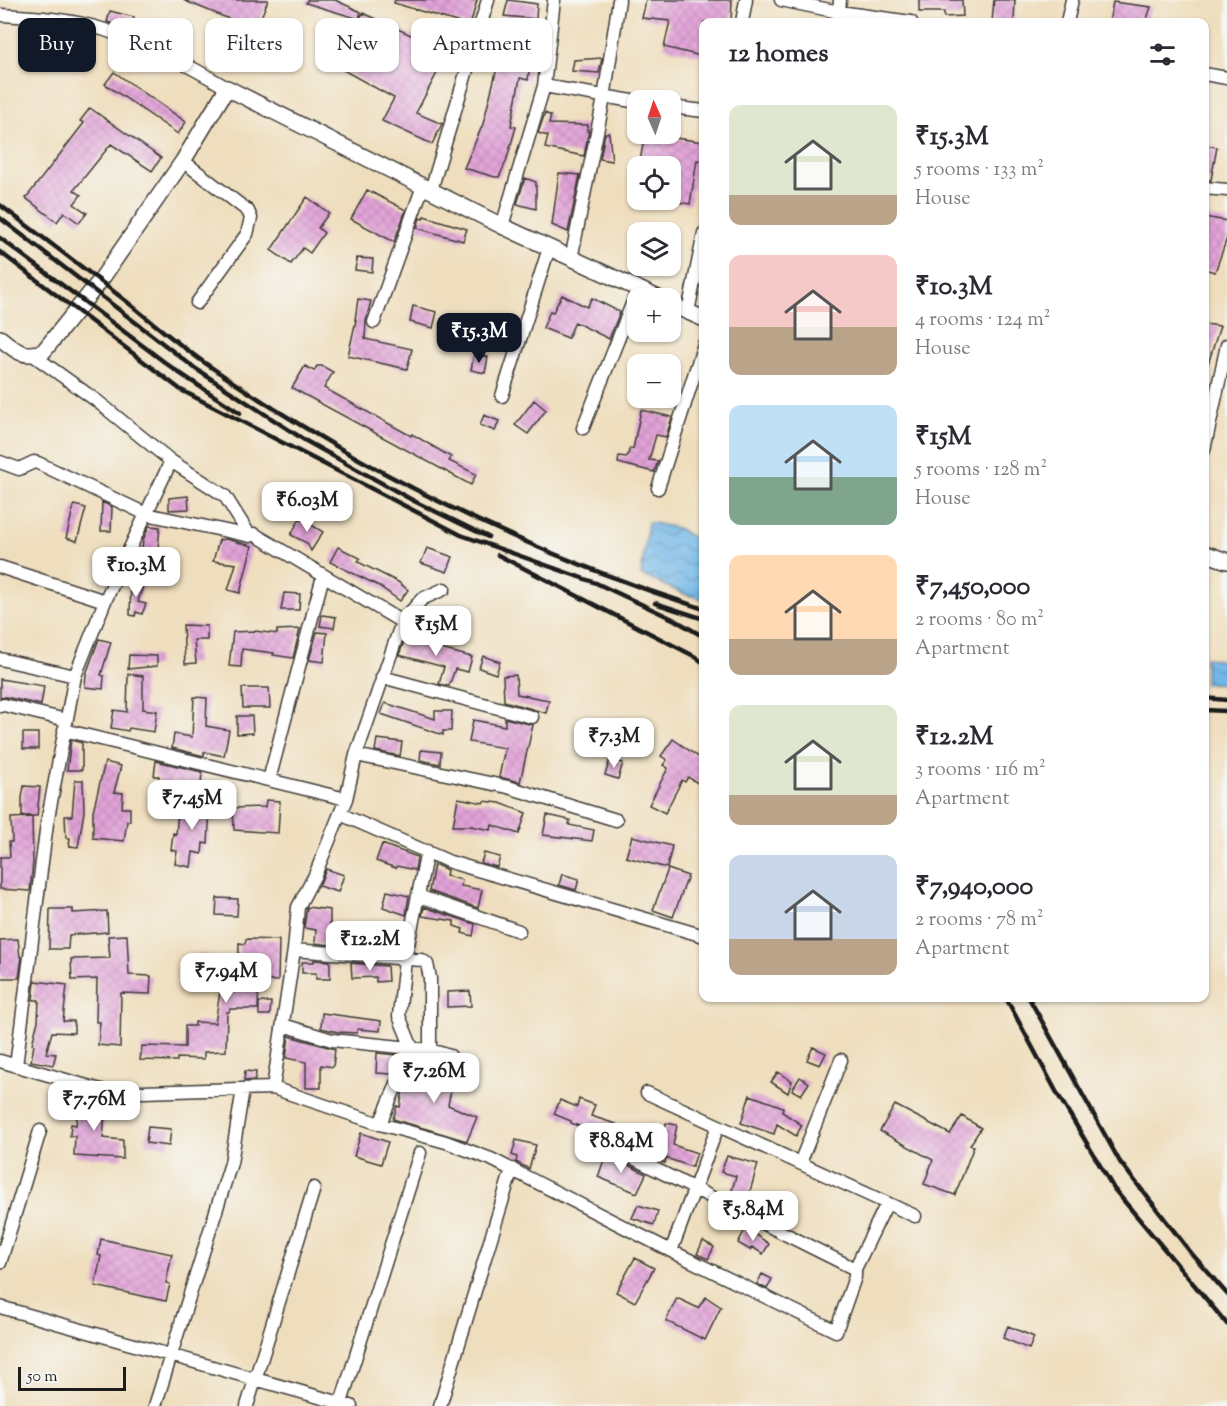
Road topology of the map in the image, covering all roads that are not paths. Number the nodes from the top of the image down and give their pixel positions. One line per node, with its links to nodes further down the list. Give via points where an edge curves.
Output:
1 (488, 0): 21 (street)
2 (554, 0): 14 (street)
3 (619, 0): 16 (street)
4 (746, 0): 9 (street)
5 (782, 0): 7 (street)
6 (1072, 0): 11 (street)
7 (839, 12): 10 (street)
8 (0, 15): 15 (street, via 73,22 105,30)
9 (743, 18)
10 (877, 18)
11 (1068, 18)
12 (1209, 75): 13 (street)
13 (1227, 78)
14 (544, 86): 16 (street); 24 (street)
15 (227, 88): 20 (street); 21 (street)
16 (604, 98): 17 (street); 27 (street)
17 (627, 101)
18 (681, 108): 19 (street)
19 (699, 110)
20 (183, 161): 29 (street, via 248,211 251,218 247,234); 37 (street, via 100,281 43,352)
21 (427, 188): 24 (street); 34 (street)
22 (1209, 188): 23 (street)
23 (1227, 190)
24 (502, 226): 25 (street)
25 (549, 248): 27 (street); 39 (street)
26 (699, 258): 31 (street)
27 (571, 259): 28 (street)
28 (636, 288)
29 (197, 303)
30 (681, 309): 31 (street)
31 (688, 312): 33 (street)
32 (627, 317): 41 (street)
33 (699, 317)
34 (374, 322)
35 (0, 338): 37 (street, via 20,353)
36 (1227, 345): 40 (street)
37 (33, 355): 42 (street)
38 (699, 360): 44 (street)
39 (502, 396)
40 (1209, 427)
41 (583, 428)
42 (171, 461): 45 (street); 46 (street, via 225,496)
43 (0, 462): 45 (street, via 19,469 38,463)
44 (658, 488)
45 (146, 514): 46 (street); 52 (street)
46 (250, 536): 50 (street, via 254,534)
47 (1209, 555): 48 (street)
48 (1227, 561)
49 (0, 567): 52 (street)
50 (323, 576): 53 (street); 61 (street)
51 (444, 589): 53 (street, via 422,599)
52 (105, 601): 55 (street)
53 (402, 622): 56 (street)
54 (0, 659): 55 (street)
55 (75, 676): 59 (street)
56 (382, 677): 58 (street); 60 (street)
57 (0, 706): 59 (street)
58 (532, 717)
59 (65, 725): 61 (street); 77 (street, via 47,823)
60 (357, 755): 62 (street); 64 (street, via 508,787)
61 (269, 780): 62 (street)
62 (346, 799): 63 (street)
63 (340, 814): 65 (street); 69 (street, via 298,907)
64 (616, 820)
65 (427, 851): 66 (street); 68 (street, via 450,862)
66 (418, 896): 67 (street); 70 (street)
67 (519, 931)
68 (699, 935)
69 (294, 950): 70 (street); 71 (street)
70 (405, 960): 72 (street, via 399,1016); 73 (street, via 422,960 427,964)
71 (283, 1024): 72 (street, via 332,1040); 78 (street)
72 (412, 1048): 73 (street); 81 (street)
73 (430, 1050): 74 (street)
74 (450, 1056)
75 (841, 1060): 86 (street)
76 (0, 1061): 77 (street)
77 (16, 1066): 79 (street, via 111,1092)
78 (273, 1088): 79 (street); 81 (street)
79 (243, 1089): 96 (street, via 231,1162)
80 (647, 1093): 82 (street)
81 (380, 1124): 87 (street, via 447,1142)
82 (718, 1126): 86 (street); 89 (street)
83 (40, 1131): 93 (street)
84 (611, 1147): 89 (street)
85 (420, 1153): 98 (street)
86 (800, 1163): 90 (street)
87 (512, 1169): 92 (street); 101 (street)
88 (314, 1188): 97 (street)
89 (695, 1189): 92 (street); 94 (street)
90 (887, 1203): 91 (street); 94 (street)
91 (915, 1216)
92 (671, 1251): 94 (street, via 836,1331)
93 (0, 1263)
94 (855, 1269)
95 (0, 1307): 96 (street)
96 (170, 1355): 97 (street); 99 (street)
97 (255, 1379): 98 (street); 100 (street)
98 (344, 1405)
99 (155, 1406)
100 (247, 1406)
101 (440, 1406)

